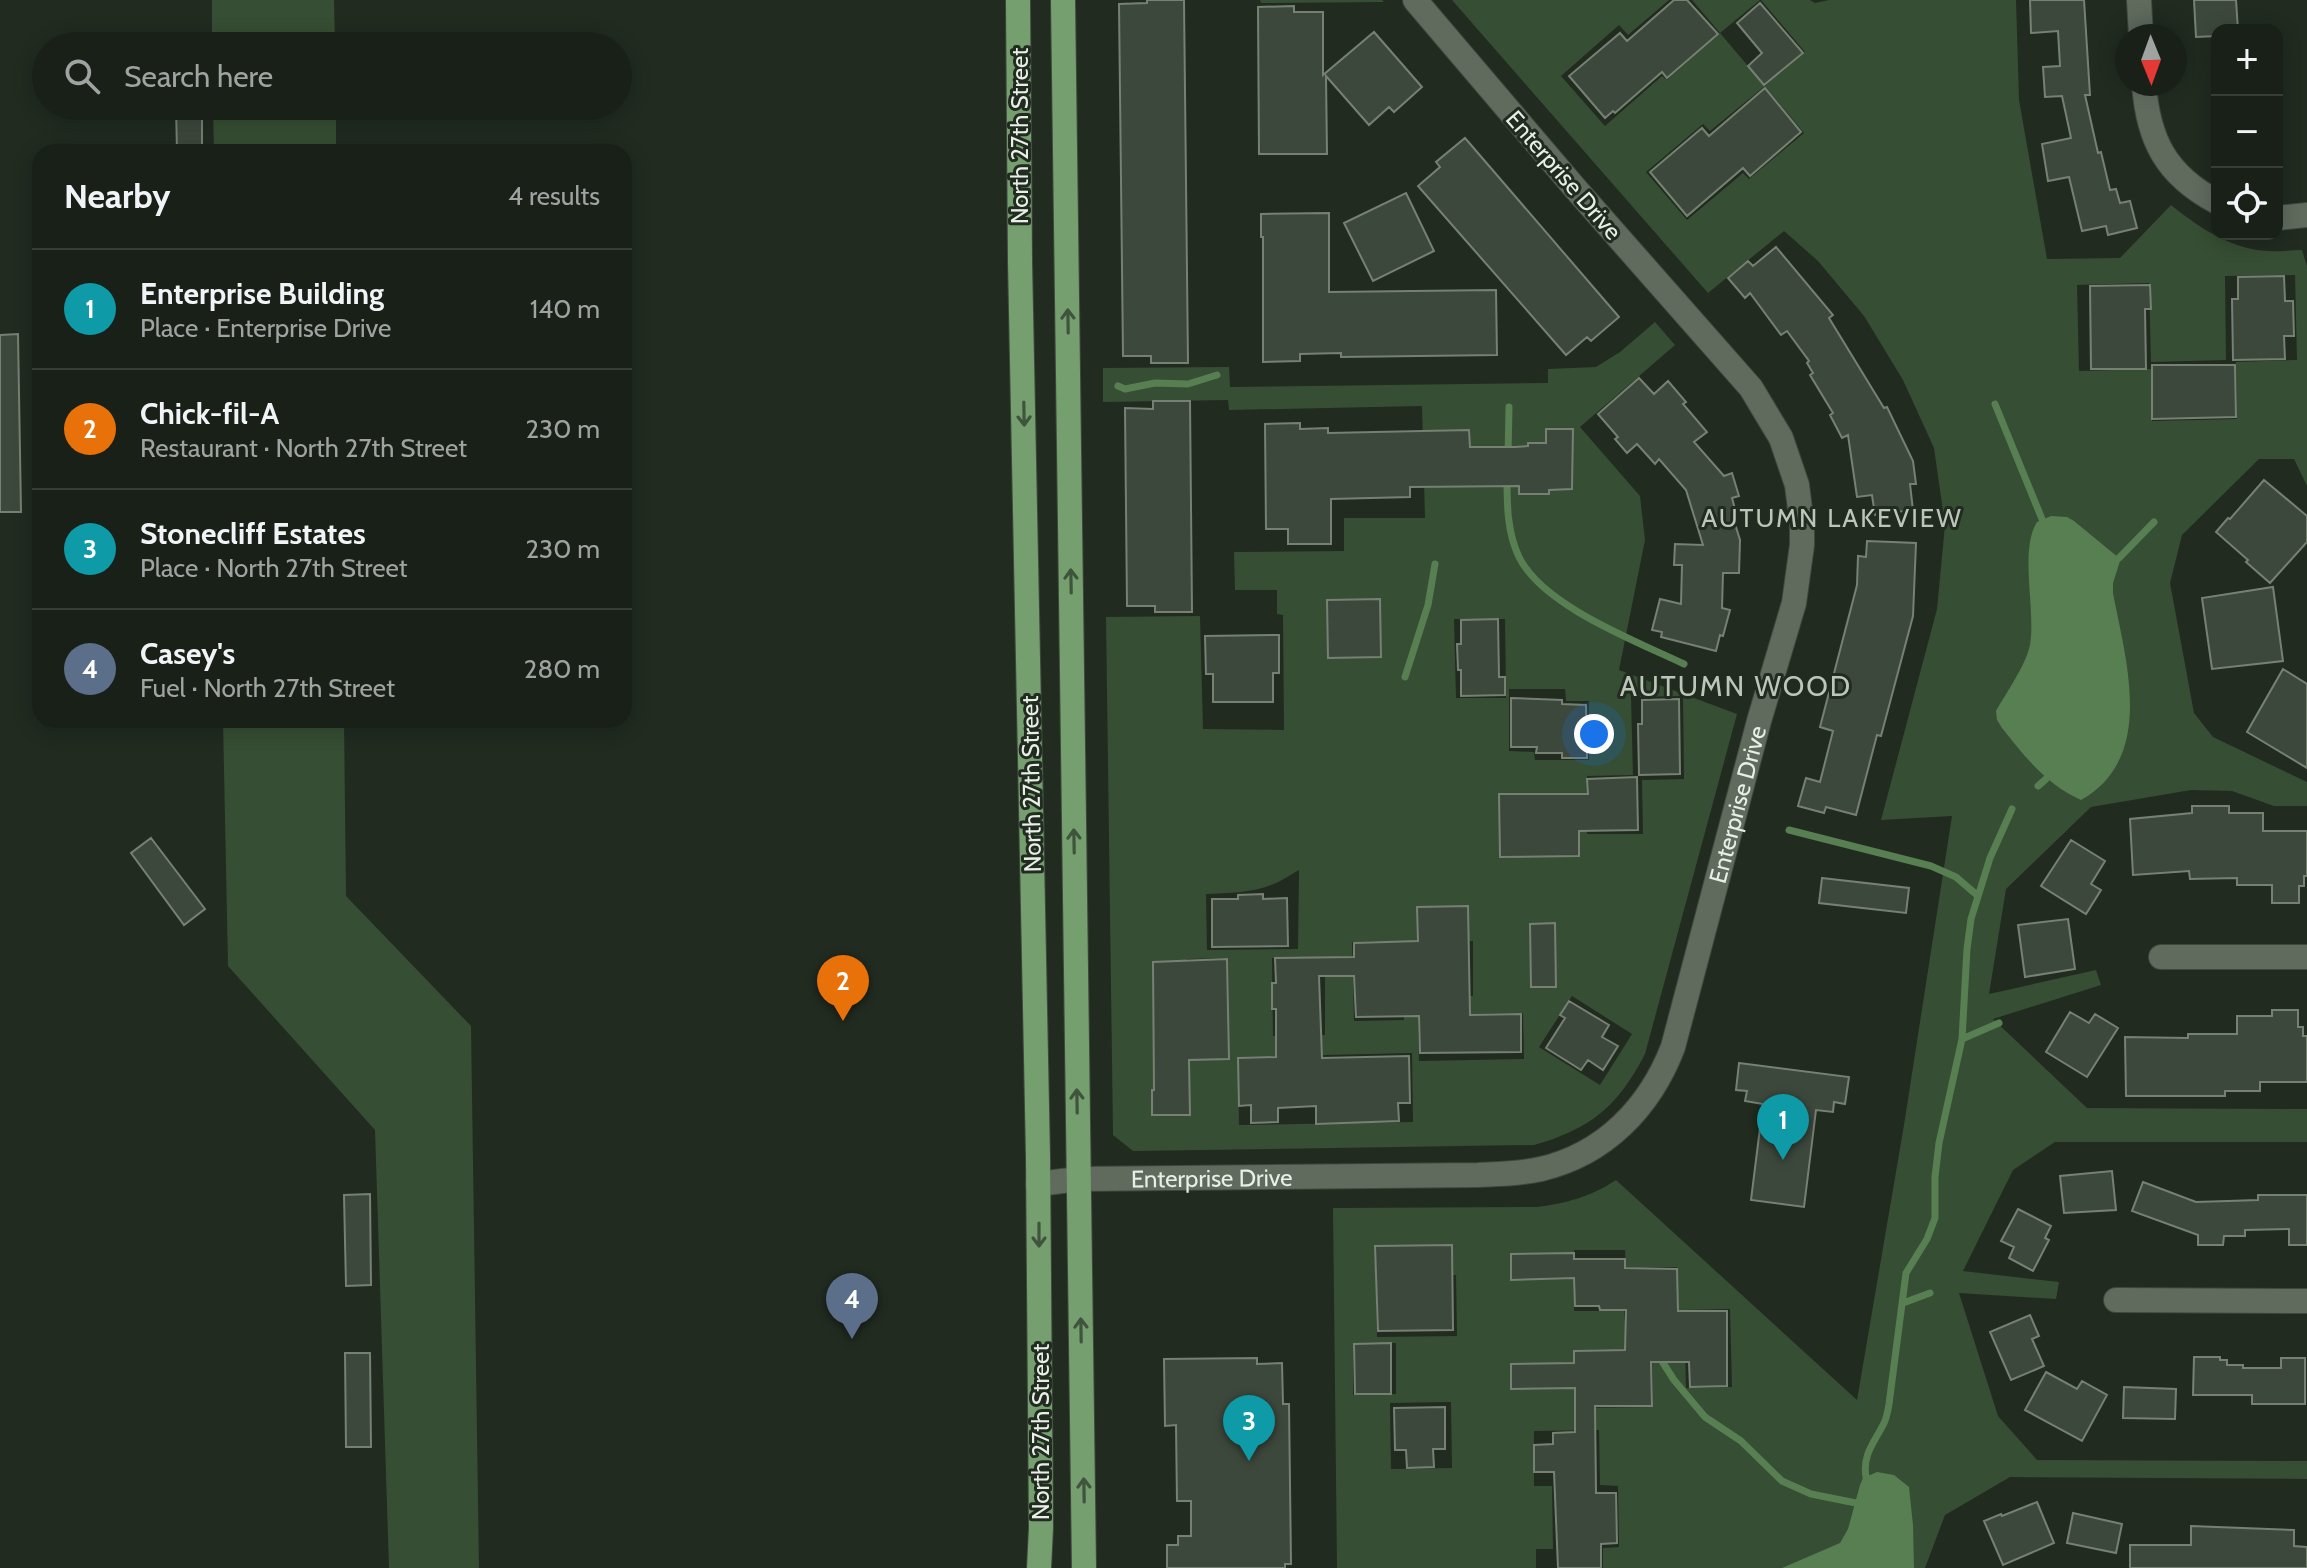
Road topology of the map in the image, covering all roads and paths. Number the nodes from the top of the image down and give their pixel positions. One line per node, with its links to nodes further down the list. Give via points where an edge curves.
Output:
1 (1018, 0): 12 (main road, North 27th Street, one-way to 12)
2 (1063, 0): 13 (main road, North 27th Street, one-way to 2)
3 (1415, 0): 13 (street, Enterprise Drive, via 1751,388 1781,438 1797,485 1802,545 1794,603 1675,1040 1653,1090 1629,1120 1592,1149 1540,1169 1478,1175)
4 (2139, 0): 5 (street)
5 (2140, 24)
6 (2145, 96): 7 (street, via 2159,148 2176,172)
7 (2211, 198)
8 (2307, 215): 9 (street)
9 (2283, 217)
10 (2161, 957): 11 (street)
11 (2307, 957)
12 (1038, 1157): 13 (street, Enterprise Drive); 14 (main road, North 27th Street)
13 (1079, 1179): 14 (street, Enterprise Drive); 18 (main road, North 27th Street, one-way to 13)
14 (1038, 1184): 17 (main road, North 27th Street, one-way to 17)
15 (2116, 1300): 16 (street)
16 (2307, 1301)
17 (1039, 1568)
18 (1084, 1568)

